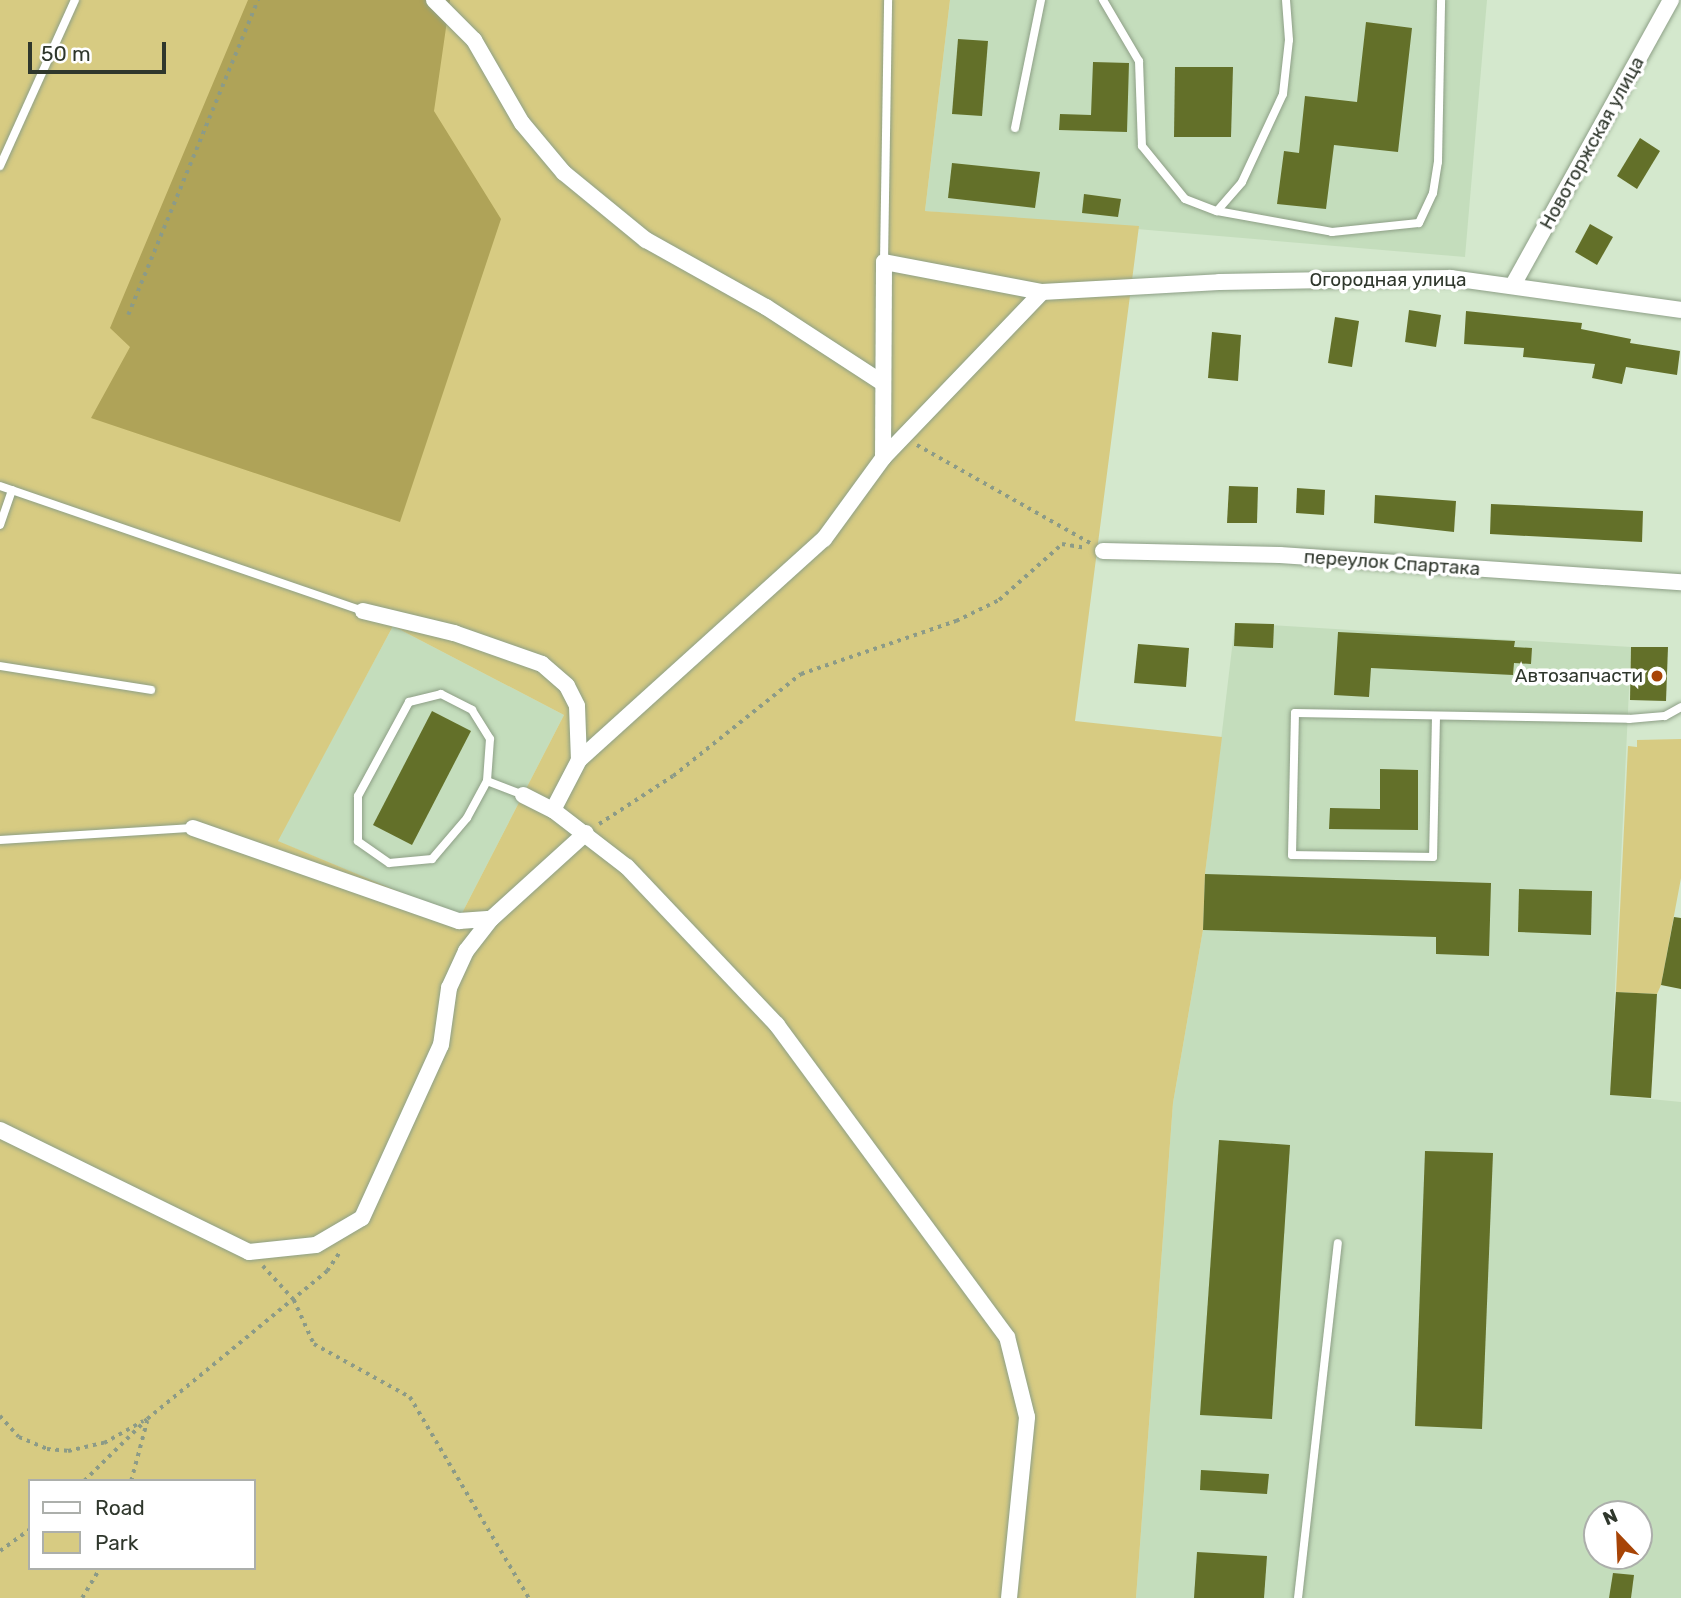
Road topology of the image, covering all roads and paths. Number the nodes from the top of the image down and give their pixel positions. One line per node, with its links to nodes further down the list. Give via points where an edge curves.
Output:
1 (75, 0): 11 (lane)
2 (258, 0): 17 (path)
3 (434, 0): 18 (street, via 474,40 522,123 564,173 646,240 766,307)
4 (888, 0): 13 (lane)
5 (1041, 0): 10 (lane)
6 (1103, 0): 12 (lane, via 1139,61 1142,146 1185,199)
7 (1286, 0): 12 (lane, via 1289,40 1283,94 1242,181)
8 (1441, 0): 12 (lane, via 1438,162 1433,193 1419,223 1332,232)
9 (1671, 0): 14 (street, Новоторжская улица)
10 (1015, 128)
11 (0, 166)
12 (1217, 211)
13 (884, 262): 15 (street, Огородная улица); 18 (street)
14 (1513, 285): 15 (street, Огородная улица, via 1451,278 1219,282); 16 (street, Огородная улица)
15 (1042, 292): 19 (street)
16 (1681, 310)
17 (128, 315)
18 (881, 382): 20 (street)
19 (903, 437): 20 (street); 24 (path)
20 (883, 458): 31 (street, via 824,538)
21 (0, 486): 22 (lane)
22 (12, 490): 23 (lane); 26 (lane)
23 (0, 525)
24 (1103, 551): 25 (street, переулок Спартака, via 1280,555); 36 (path, via 1062,544 999,600 956,621 801,674 673,776)
25 (1681, 582)
26 (363, 611): 31 (street, via 454,633 542,664 567,686 577,706)
27 (0, 666): 28 (lane)
28 (151, 690)
29 (1681, 707): 30 (lane, via 1665,716 1629,719)
30 (1436, 716): 30 (lane, via 1433,857 1292,855 1295,713)
31 (579, 760): 34 (street)
32 (487, 781): 32 (lane, via 467,818 432,859 389,863 358,841 358,796 409,702 441,694 472,710 490,739); 33 (lane)
33 (523, 794): 34 (street)
34 (552, 810): 36 (street)
35 (193, 828): 37 (lane); 38 (street, via 460,921)
36 (586, 833): 38 (street); 53 (street, via 627,867 777,1025 1007,1337 1027,1417)
37 (0, 840)
38 (491, 919): 42 (street, via 466,951 449,988 441,1045 362,1218 316,1245)
39 (0, 1130): 42 (street)
40 (1338, 1243): 54 (lane)
41 (341, 1250): 43 (path, via 327,1271)
42 (249, 1252): 43 (path)
43 (294, 1300): 45 (path); 52 (path, via 314,1344 410,1397)
44 (0, 1416): 45 (path, via 19,1437 47,1449 68,1451 104,1443)
45 (148, 1419): 46 (path); 47 (path)
46 (86, 1479)
47 (132, 1479)
48 (28, 1530): 49 (path)
49 (0, 1551)
50 (99, 1570): 51 (path)
51 (82, 1598)
52 (529, 1598)
53 (1009, 1598)
54 (1298, 1598)

